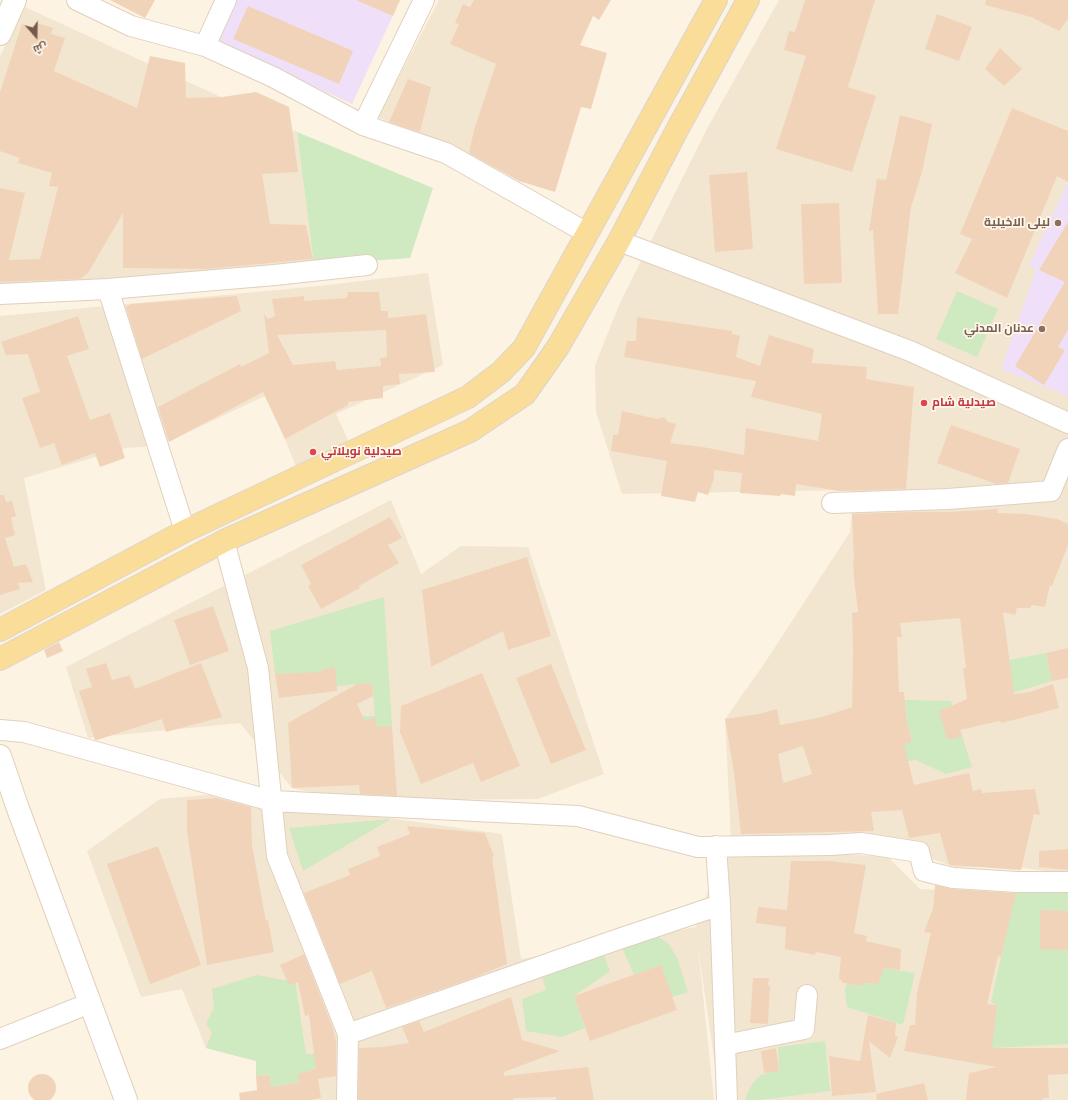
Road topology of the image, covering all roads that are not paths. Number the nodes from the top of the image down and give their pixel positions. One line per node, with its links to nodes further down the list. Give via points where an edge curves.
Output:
1 (15, 0): 7 (main road)
2 (77, 0): 8 (street, via 131,26)
3 (226, 0): 8 (street)
4 (424, 0): 10 (street)
5 (716, 0): 9 (main road)
6 (748, 0): 11 (main road)
7 (0, 34)
8 (205, 46): 10 (street, via 273,77)
9 (651, 117): 11 (main road); 12 (main road)
10 (363, 125): 12 (street, via 446,153)
11 (677, 130): 13 (main road)
12 (587, 233): 20 (main road, via 524,348 501,372 468,397)
13 (619, 241): 17 (street, via 910,351); 21 (main road, via 558,347 525,394 470,431)
14 (367, 265): 15 (street)
15 (108, 289): 16 (street); 20 (street)
16 (0, 294)
17 (1068, 423)
18 (1068, 449): 19 (street, via 1051,491 948,500)
19 (832, 503)
20 (185, 531): 22 (main road)
21 (224, 541): 23 (main road); 26 (street, via 258,668)
22 (0, 630)
23 (0, 659)
24 (0, 730): 26 (street, via 24,732)
25 (0, 756): 31 (main road)
26 (272, 801): 27 (street, via 578,816 698,847); 32 (street, via 277,856)
27 (716, 846): 28 (street, via 861,843 919,852 924,870 953,878); 29 (street)
28 (1068, 882)
29 (720, 905): 32 (street); 34 (street)
30 (806, 995): 34 (street, via 804,1029)
31 (90, 1003): 33 (street); 35 (main road)
32 (348, 1034): 36 (street)
33 (0, 1039)
34 (725, 1045): 37 (street)
35 (126, 1100)
36 (346, 1100)
37 (727, 1100)

